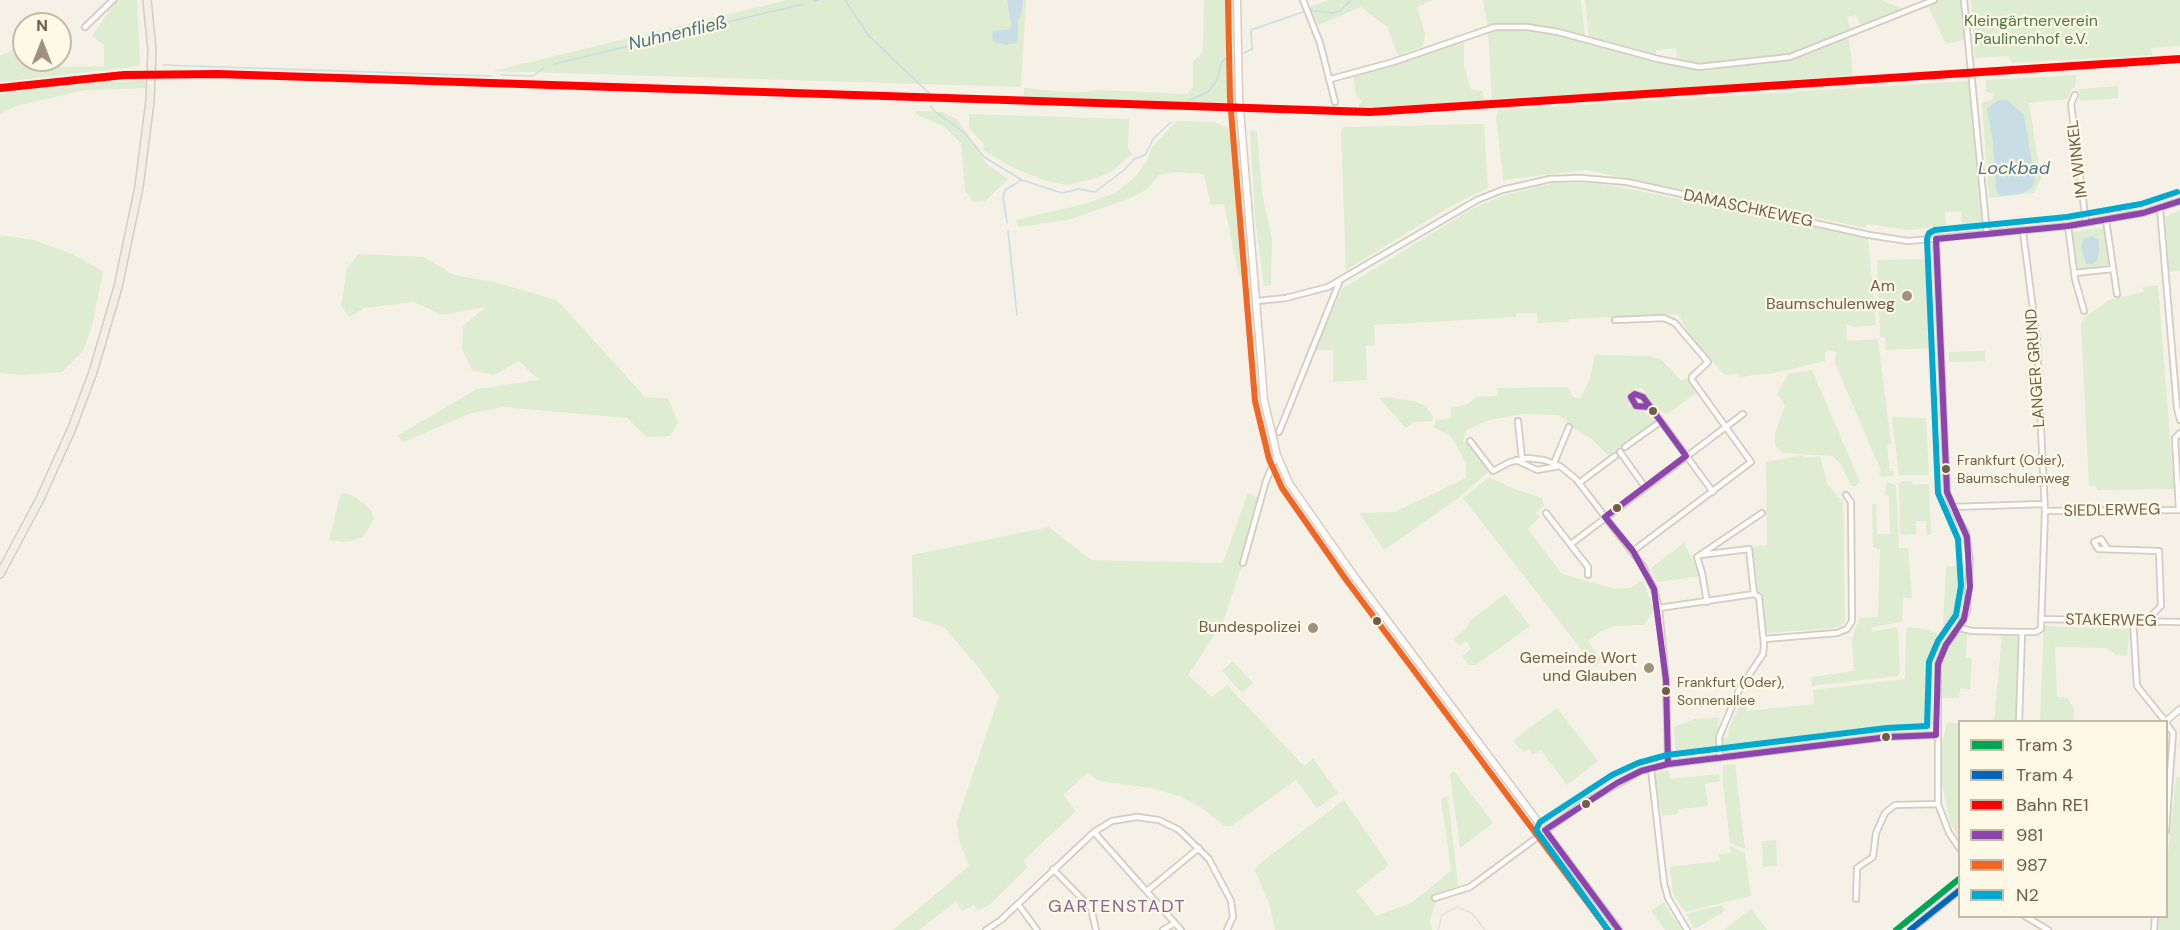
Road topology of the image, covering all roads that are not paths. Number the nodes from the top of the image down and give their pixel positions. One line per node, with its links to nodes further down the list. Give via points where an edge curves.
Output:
1 (113, 0): 7 (street)
2 (147, 0): 62 (main road, via 152,50 150,101 133,222 101,347 59,459)
3 (1237, 0): 23 (main road, via 1239,98)
4 (1303, 0): 8 (street)
5 (1934, 0): 8 (street, via 1807,52 1781,58 1699,67 1558,32 1495,27)
6 (1964, 0): 17 (street)
7 (86, 27)
8 (1331, 79): 10 (street)
9 (2075, 95): 14 (street, IM WINKEL, via 2071,104)
10 (1335, 102)
11 (2180, 201): 12 (street, DAMASCHKEWEG)
12 (2160, 208): 13 (street, DAMASCHKEWEG); 28 (street)
13 (2106, 220): 14 (street, DAMASCHKEWEG); 19 (street)
14 (2086, 223): 15 (street, DAMASCHKEWEG)
15 (2068, 226): 16 (street, DAMASCHKEWEG); 20 (street)
16 (2023, 232): 17 (street, DAMASCHKEWEG); 48 (street, LANGER GRUND, via 2037,340)
17 (1987, 234): 18 (street, DAMASCHKEWEG)
18 (1936, 239): 21 (street, DAMASCHKEWEG, via 1908,242 1869,236 1627,182 1550,179 1477,200); 49 (street, via 1947,492)
19 (2113, 269): 20 (street); 22 (street)
20 (2074, 273): 24 (street)
21 (1339, 283): 23 (street, DAMASCHKEWEG, via 1297,295); 33 (street)
22 (2117, 294)
23 (1257, 300): 38 (main road, via 1264,400)
24 (2084, 311)
25 (1615, 320): 31 (street, via 1664,318 1675,323 1708,362 1692,380)
26 (1650, 408): 30 (street)
27 (1743, 414): 31 (street)
28 (2180, 420)
29 (1518, 421): 41 (street)
30 (1660, 422): 36 (street); 40 (street)
31 (1726, 426): 40 (street); 46 (street, via 1751,462)
32 (1569, 427): 42 (street)
33 (1280, 432)
34 (2180, 433): 50 (street, via 2175,438)
35 (1470, 441): 41 (street, via 1493,471)
36 (1625, 447)
37 (1620, 452): 45 (street)
38 (1277, 454): 61 (street, via 1262,492); 87 (main road, via 1289,483 1354,576)
39 (1614, 456): 44 (street)
40 (1686, 456): 45 (street); 46 (street)
41 (1519, 460): 42 (street, via 1536,458); 43 (street, via 1537,470)
42 (1554, 463): 43 (street)
43 (1560, 466): 44 (street)
44 (1579, 483): 54 (street)
45 (1646, 487): 54 (street)
46 (1713, 492): 58 (street)
47 (1846, 495): 73 (street, via 1851,502 1852,621 1847,629 1837,633)
48 (2044, 504): 49 (street, SIEDLERWEG); 51 (street, LANGER GRUND)
49 (1952, 507): 71 (street, via 1969,544 1969,601)
50 (2180, 510): 51 (street, SIEDLERWEG)
51 (2044, 511): 67 (street, LANGER GRUND)
52 (1546, 513): 55 (street)
53 (1762, 513): 56 (street)
54 (1605, 518): 55 (street); 58 (street)
55 (1571, 544): 63 (street, via 1588,567)
56 (1717, 544): 59 (street); 60 (street)
57 (2108, 548): 69 (street, via 2159,550 2161,606 2153,614)
58 (1633, 551): 66 (street, via 1650,578)
59 (1720, 553): 60 (street); 64 (street, via 1749,549)
60 (1700, 555): 65 (street, via 1696,557)
61 (1243, 563)
62 (0, 574)
63 (1587, 575)
64 (1754, 594): 65 (street); 73 (street, via 1759,597)
65 (1707, 602): 66 (street)
66 (1659, 608): 83 (street)
67 (2042, 619): 68 (street, STAKERWEG); 72 (street, via 2041,629)
68 (2133, 621): 69 (street, STAKERWEG); 76 (street, via 2136,686)
69 (2153, 621): 70 (street, STAKERWEG)
70 (2180, 622)
71 (1959, 628): 72 (street); 79 (street, via 1938,664)
72 (2022, 632): 75 (street)
73 (1764, 639): 80 (street, via 1763,654 1739,690 1719,737)
74 (2180, 709): 77 (street)
75 (2019, 720)
76 (2163, 720)
77 (2167, 720)
78 (2168, 726): 82 (street, via 2173,733)
79 (1936, 735): 80 (street, via 1898,736); 85 (street)
80 (1720, 758): 83 (street)
81 (2180, 760): 82 (street)
82 (2173, 761): 86 (street)
83 (1668, 764): 84 (street)
84 (1651, 768): 87 (street, via 1617,783); 107 (street, via 1664,882 1668,898)
85 (1938, 804): 89 (street); 95 (street, via 1895,805 1885,813 1876,833 1873,857 1857,868)
86 (2168, 811)
87 (1545, 830): 94 (street, via 1470,887); 106 (main road)
88 (1094, 832): 90 (street, via 1116,820 1145,817 1168,824); 91 (street); 92 (street)
89 (1958, 847)
90 (1199, 848): 92 (street); 105 (street, via 1229,896 1233,917)
91 (1053, 870): 96 (street); 102 (street, via 1091,908)
92 (1147, 891): 98 (street)
93 (1958, 891): 108 (street)
94 (1435, 898)
95 (1856, 898)
96 (1018, 904): 100 (street); 101 (street)
97 (2027, 918): 99 (street)
98 (1175, 923): 103 (street); 104 (street)
99 (2033, 923): 109 (street); 110 (street)
100 (986, 930)
101 (1037, 930)
102 (1096, 930)
103 (1163, 930)
104 (1181, 930)
105 (1227, 930)
106 (1619, 930)
107 (1687, 930)
108 (1911, 930)
109 (2027, 930)
110 (2048, 930)

